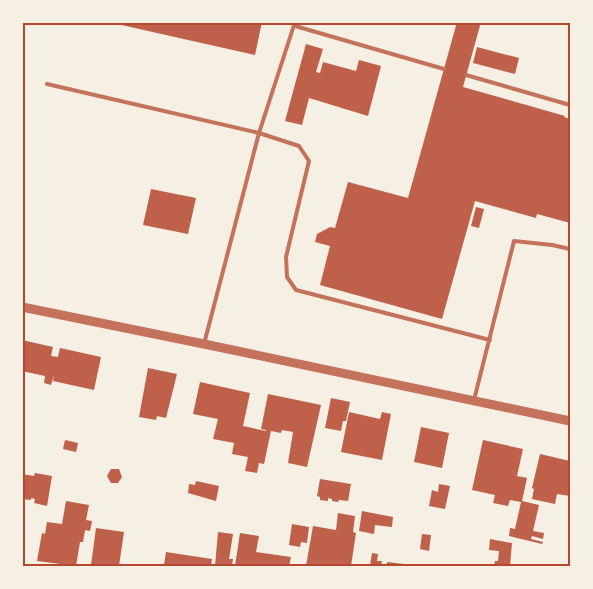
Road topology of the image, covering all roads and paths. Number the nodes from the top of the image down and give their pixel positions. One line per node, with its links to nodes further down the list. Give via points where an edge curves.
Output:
1 (295, 24): 2 (lane); 6 (lane)
2 (444, 69)
3 (466, 75): 5 (lane)
4 (47, 84): 6 (lane)
5 (570, 105)
6 (259, 133): 9 (lane, via 299,146 309,161 286,257 287,277 296,290); 10 (lane)
7 (570, 249): 9 (lane, via 514,241)
8 (22, 308): 10 (street)
9 (490, 340): 11 (lane)
10 (204, 344): 11 (street)
11 (474, 401): 12 (street)
12 (570, 421)

